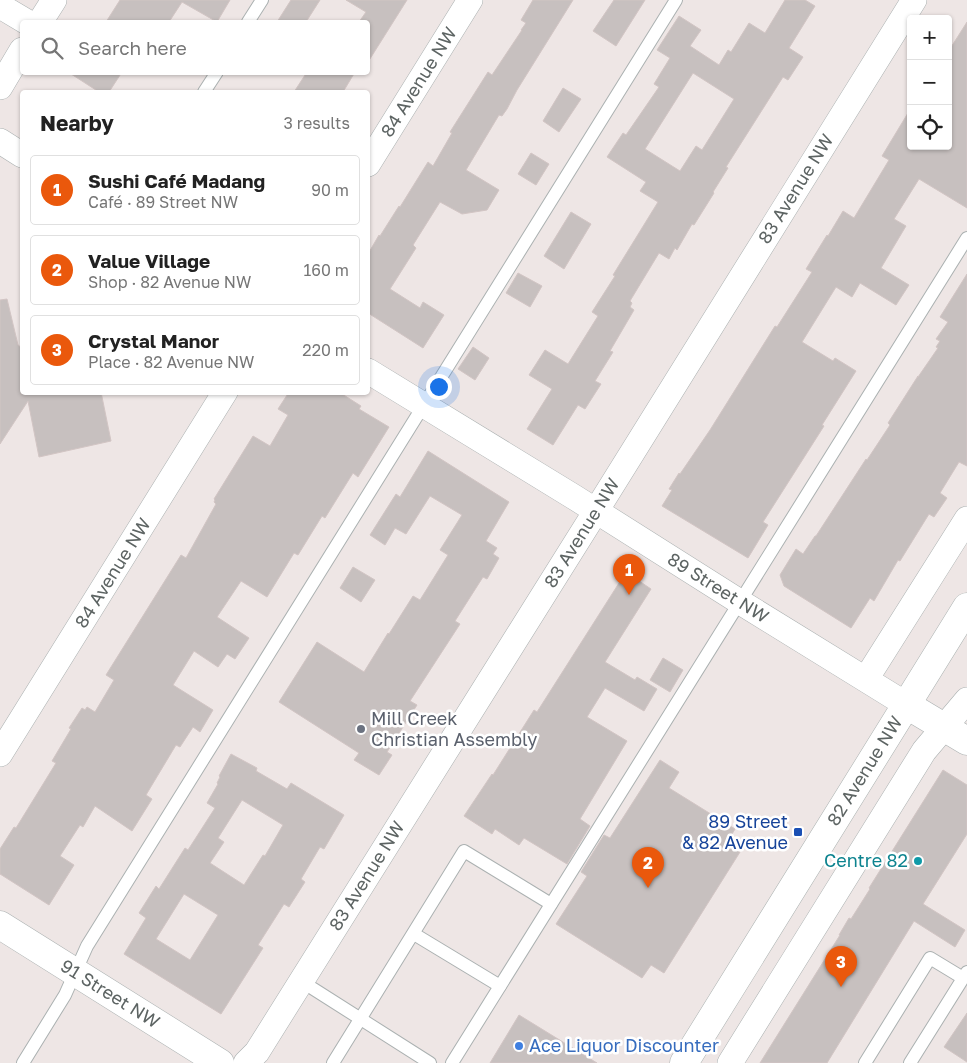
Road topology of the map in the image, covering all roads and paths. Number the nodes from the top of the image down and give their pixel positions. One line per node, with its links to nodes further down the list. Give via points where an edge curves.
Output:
1 (54, 0): 8 (street)
2 (262, 0): 9 (lane)
3 (470, 0): 16 (street, 84 Avenue NW)
4 (676, 0): 20 (lane)
5 (914, 0): 21 (street, 83 Avenue NW)
6 (0, 6): 7 (street)
7 (24, 20)
8 (41, 20)
9 (249, 20)
10 (20, 53): 12 (street)
11 (215, 75): 13 (lane)
12 (0, 86)
13 (205, 90)
14 (0, 141): 15 (street)
15 (20, 154)
16 (370, 161)
17 (967, 238): 23 (lane)
18 (370, 372): 20 (street, 89 Street NW)
19 (223, 395): 30 (street, 84 Avenue NW)
20 (423, 406): 21 (street, 89 Street NW); 34 (lane, via 87,946)
21 (596, 511): 23 (street, 89 Street NW); 36 (street, 83 Avenue NW)
22 (967, 518): 25 (street)
23 (740, 602): 25 (street, 89 Street NW); 31 (lane)
24 (967, 607): 27 (main road, 82 Avenue NW)
25 (866, 680): 27 (street, 89 Street NW)
26 (967, 700): 28 (street)
27 (907, 705): 28 (main road, 89 Street NW); 45 (main road, 82 Avenue NW)
28 (944, 727): 29 (main road, 89 Street NW); 46 (street, via 924,750)
29 (967, 741)
30 (0, 754)
31 (551, 904): 33 (lane, via 464,851); 37 (lane)
32 (0, 924): 34 (main road, 91 Street NW)
33 (414, 934): 37 (lane); 38 (lane)
34 (76, 972): 39 (lane); 40 (main road, 91 Street NW)
35 (965, 975): 47 (lane, via 930,958); 48 (lane)
36 (301, 981): 38 (lane); 41 (street, 83 Avenue NW, via 257,1052)
37 (500, 986): 44 (lane)
38 (361, 1018): 42 (lane); 43 (lane)
39 (23, 1063)
40 (220, 1063)
41 (246, 1063)
42 (333, 1063)
43 (430, 1063)
44 (452, 1063)
45 (684, 1063)
46 (730, 1063)
47 (865, 1063)
48 (910, 1063)

